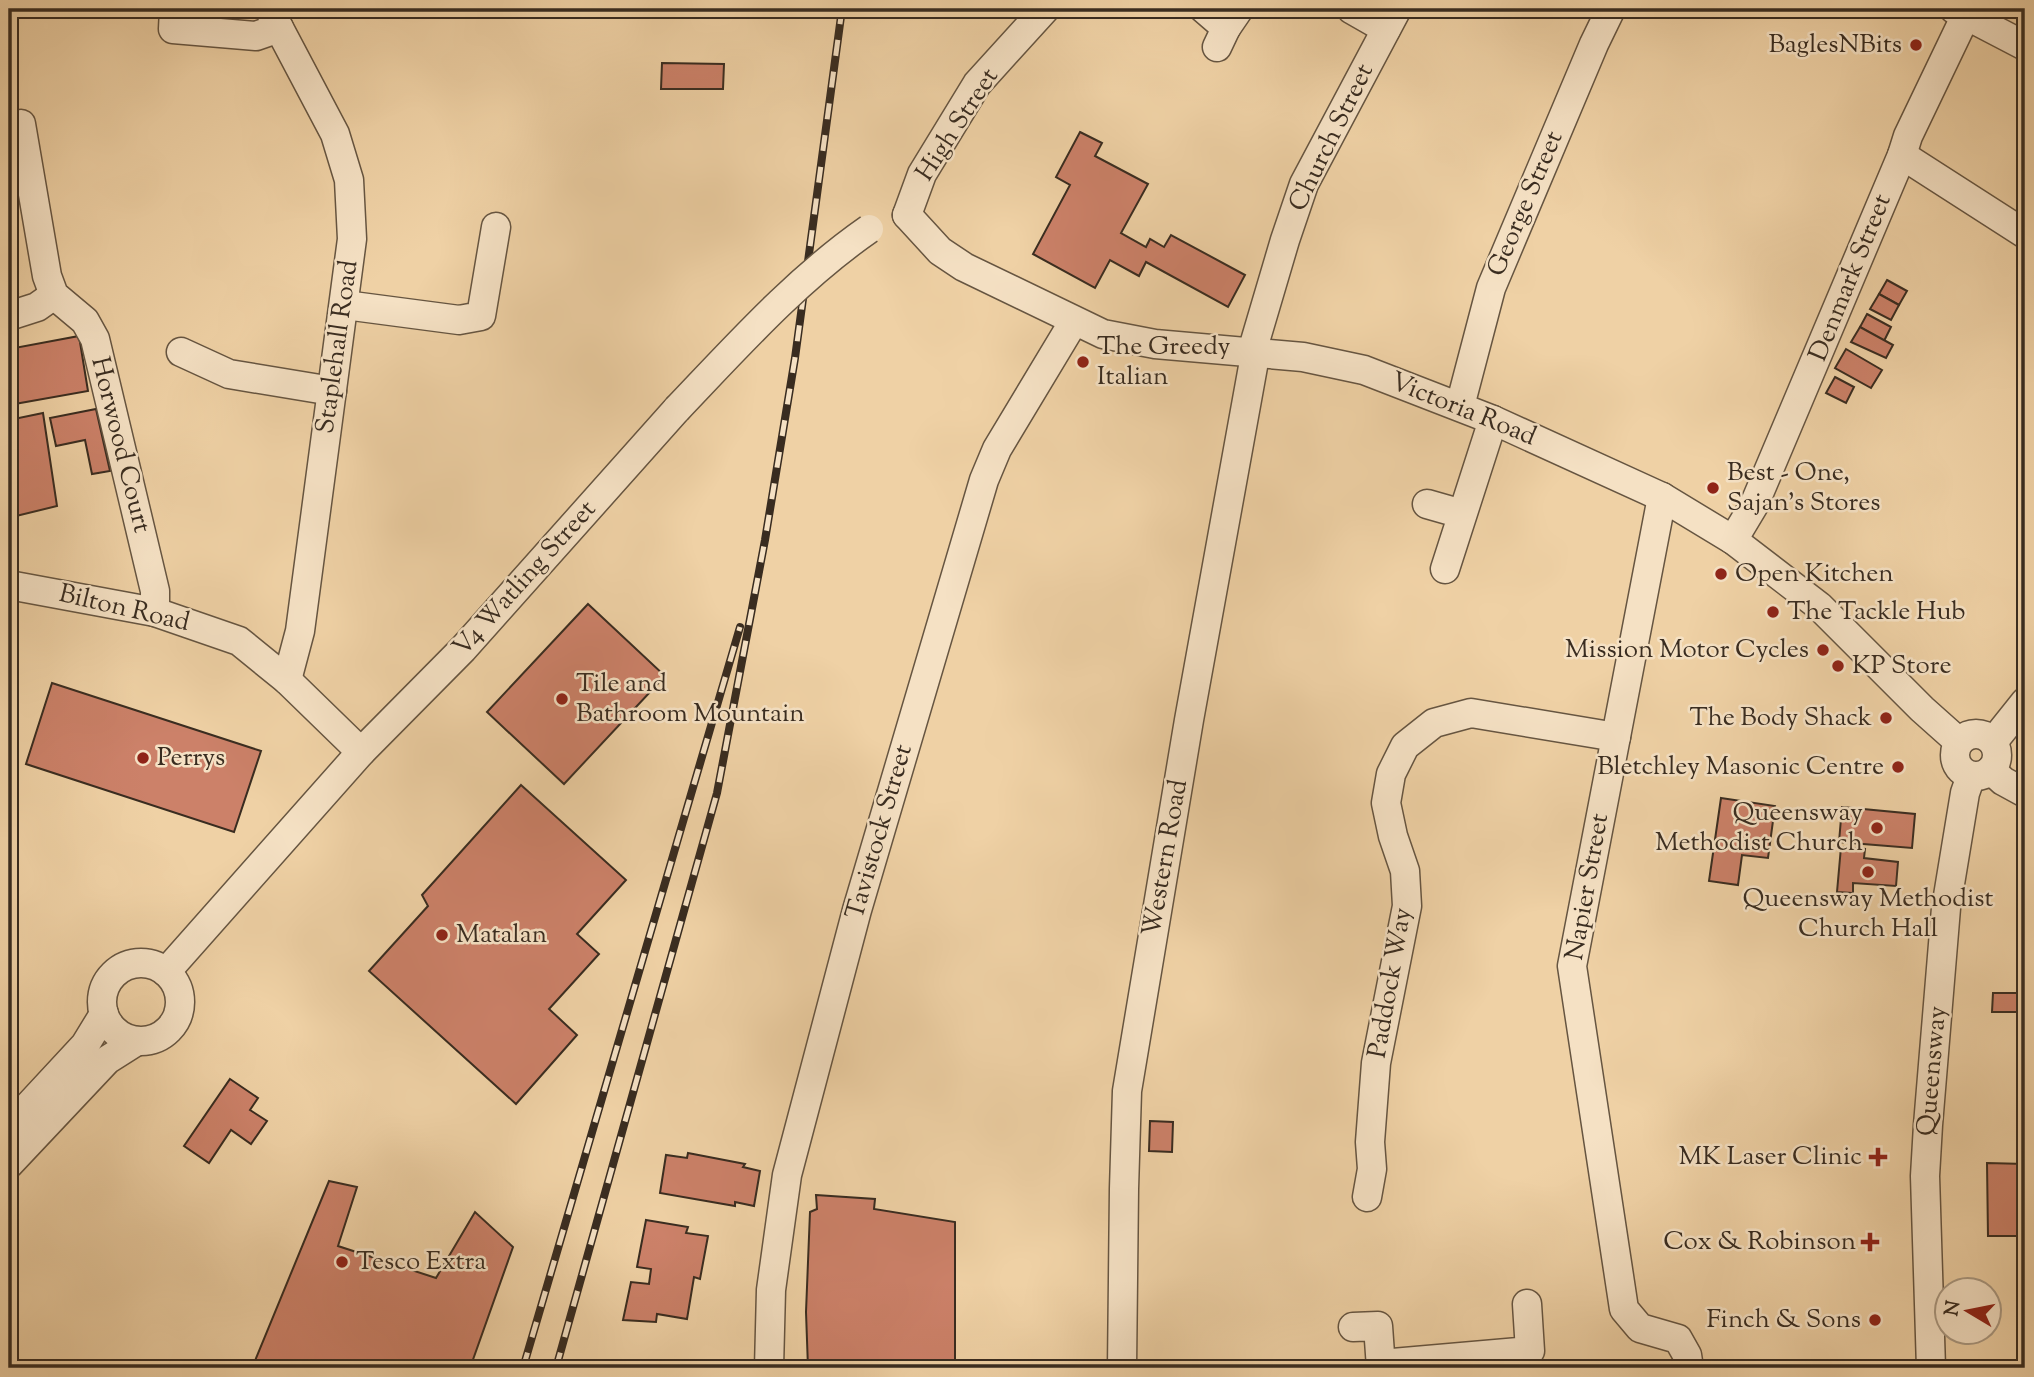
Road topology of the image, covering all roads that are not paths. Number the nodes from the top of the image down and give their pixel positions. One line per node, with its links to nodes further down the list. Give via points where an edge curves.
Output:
1 (174, 9): 7 (street, Staplehall Road, via 173,29 256,36)
2 (1045, 9): 13 (street, High Street, via 977,84 922,174)
3 (1203, 9): 9 (street)
4 (1351, 9): 8 (street)
5 (1611, 9): 23 (street, George Street, via 1491,288)
6 (1960, 12): 10 (street); 12 (street, Denmark Street)
7 (274, 18): 17 (street, Staplehall Road, via 335,134 349,180 352,239)
8 (1392, 19): 21 (street, Church Street, via 1304,184)
9 (1227, 28)
10 (2025, 47)
11 (20, 124): 16 (street)
12 (1902, 155): 15 (street); 28 (street, Denmark Street, via 1760,493)
13 (908, 215): 19 (street, Victoria Road, via 940,251 964,267); 35 (street, V4 Watling Street, bridge, via 869,229 833,254 760,322 463,649)
14 (496, 227): 17 (street, via 481,316 459,320)
15 (2025, 234)
16 (54, 295): 18 (street, via 37,307); 31 (street, Horwood Court, via 85,321 95,339 155,591)
17 (345, 305): 22 (street, Staplehall Road)
18 (9, 316)
19 (1074, 321): 21 (street, Victoria Road, via 1103,334 1142,341); 47 (street, Tavistock Street, via 997,449 984,480 880,830 787,1175 771,1290)
20 (181, 352): 22 (street, via 229,374)
21 (1254, 353): 23 (street, Victoria Road, via 1303,357 1364,370); 48 (street, Western Road, via 1127,1091)
22 (332, 391): 32 (street, Staplehall Road, via 300,631)
23 (1460, 406): 24 (street, Victoria Road)
24 (1493, 420): 25 (street, Victoria Road); 27 (street)
25 (1662, 496): 28 (street, Victoria Road); 34 (street, Napier Street)
26 (1427, 504): 27 (street)
27 (1462, 514): 29 (street)
28 (1733, 540): 36 (street, Victoria Road, via 1819,606 1959,742 1956,762 1965,773)
29 (1445, 569)
30 (9, 585): 31 (street, Bilton Road)
31 (155, 612): 32 (street, Bilton Road, via 239,641)
32 (287, 680): 35 (street, Bilton Road)
33 (2025, 702): 36 (street)
34 (1616, 737): 43 (street, Paddock Way, via 1471,713 1434,723 1405,746 1391,774 1386,803 1405,871 1407,906 1376,1063); 49 (street, Napier Street, via 1572,966 1624,1309 1640,1328 1678,1339)
35 (361, 752): 38 (street, V4 Watling Street)
36 (1985, 763): 37 (street, via 2003,781); 50 (street, Queensway, via 1965,793 1946,908 1925,1176)
37 (2025, 793)
38 (166, 972): 39 (street, via 143,963 120,970 105,989); 40 (street, via 179,992 177,1018 160,1037)
39 (104, 1014): 40 (street, via 116,1032); 41 (street, via 85,1045)
40 (137, 1041): 42 (street, via 107,1060)
41 (9, 1127)
42 (9, 1164)
43 (1367, 1197)
44 (1527, 1304): 46 (street, via 1530,1351)
45 (1353, 1327): 46 (street, via 1378,1326)
46 (1381, 1366)
47 (769, 1368)
48 (1122, 1368)
49 (1689, 1368)
50 (1931, 1368)

